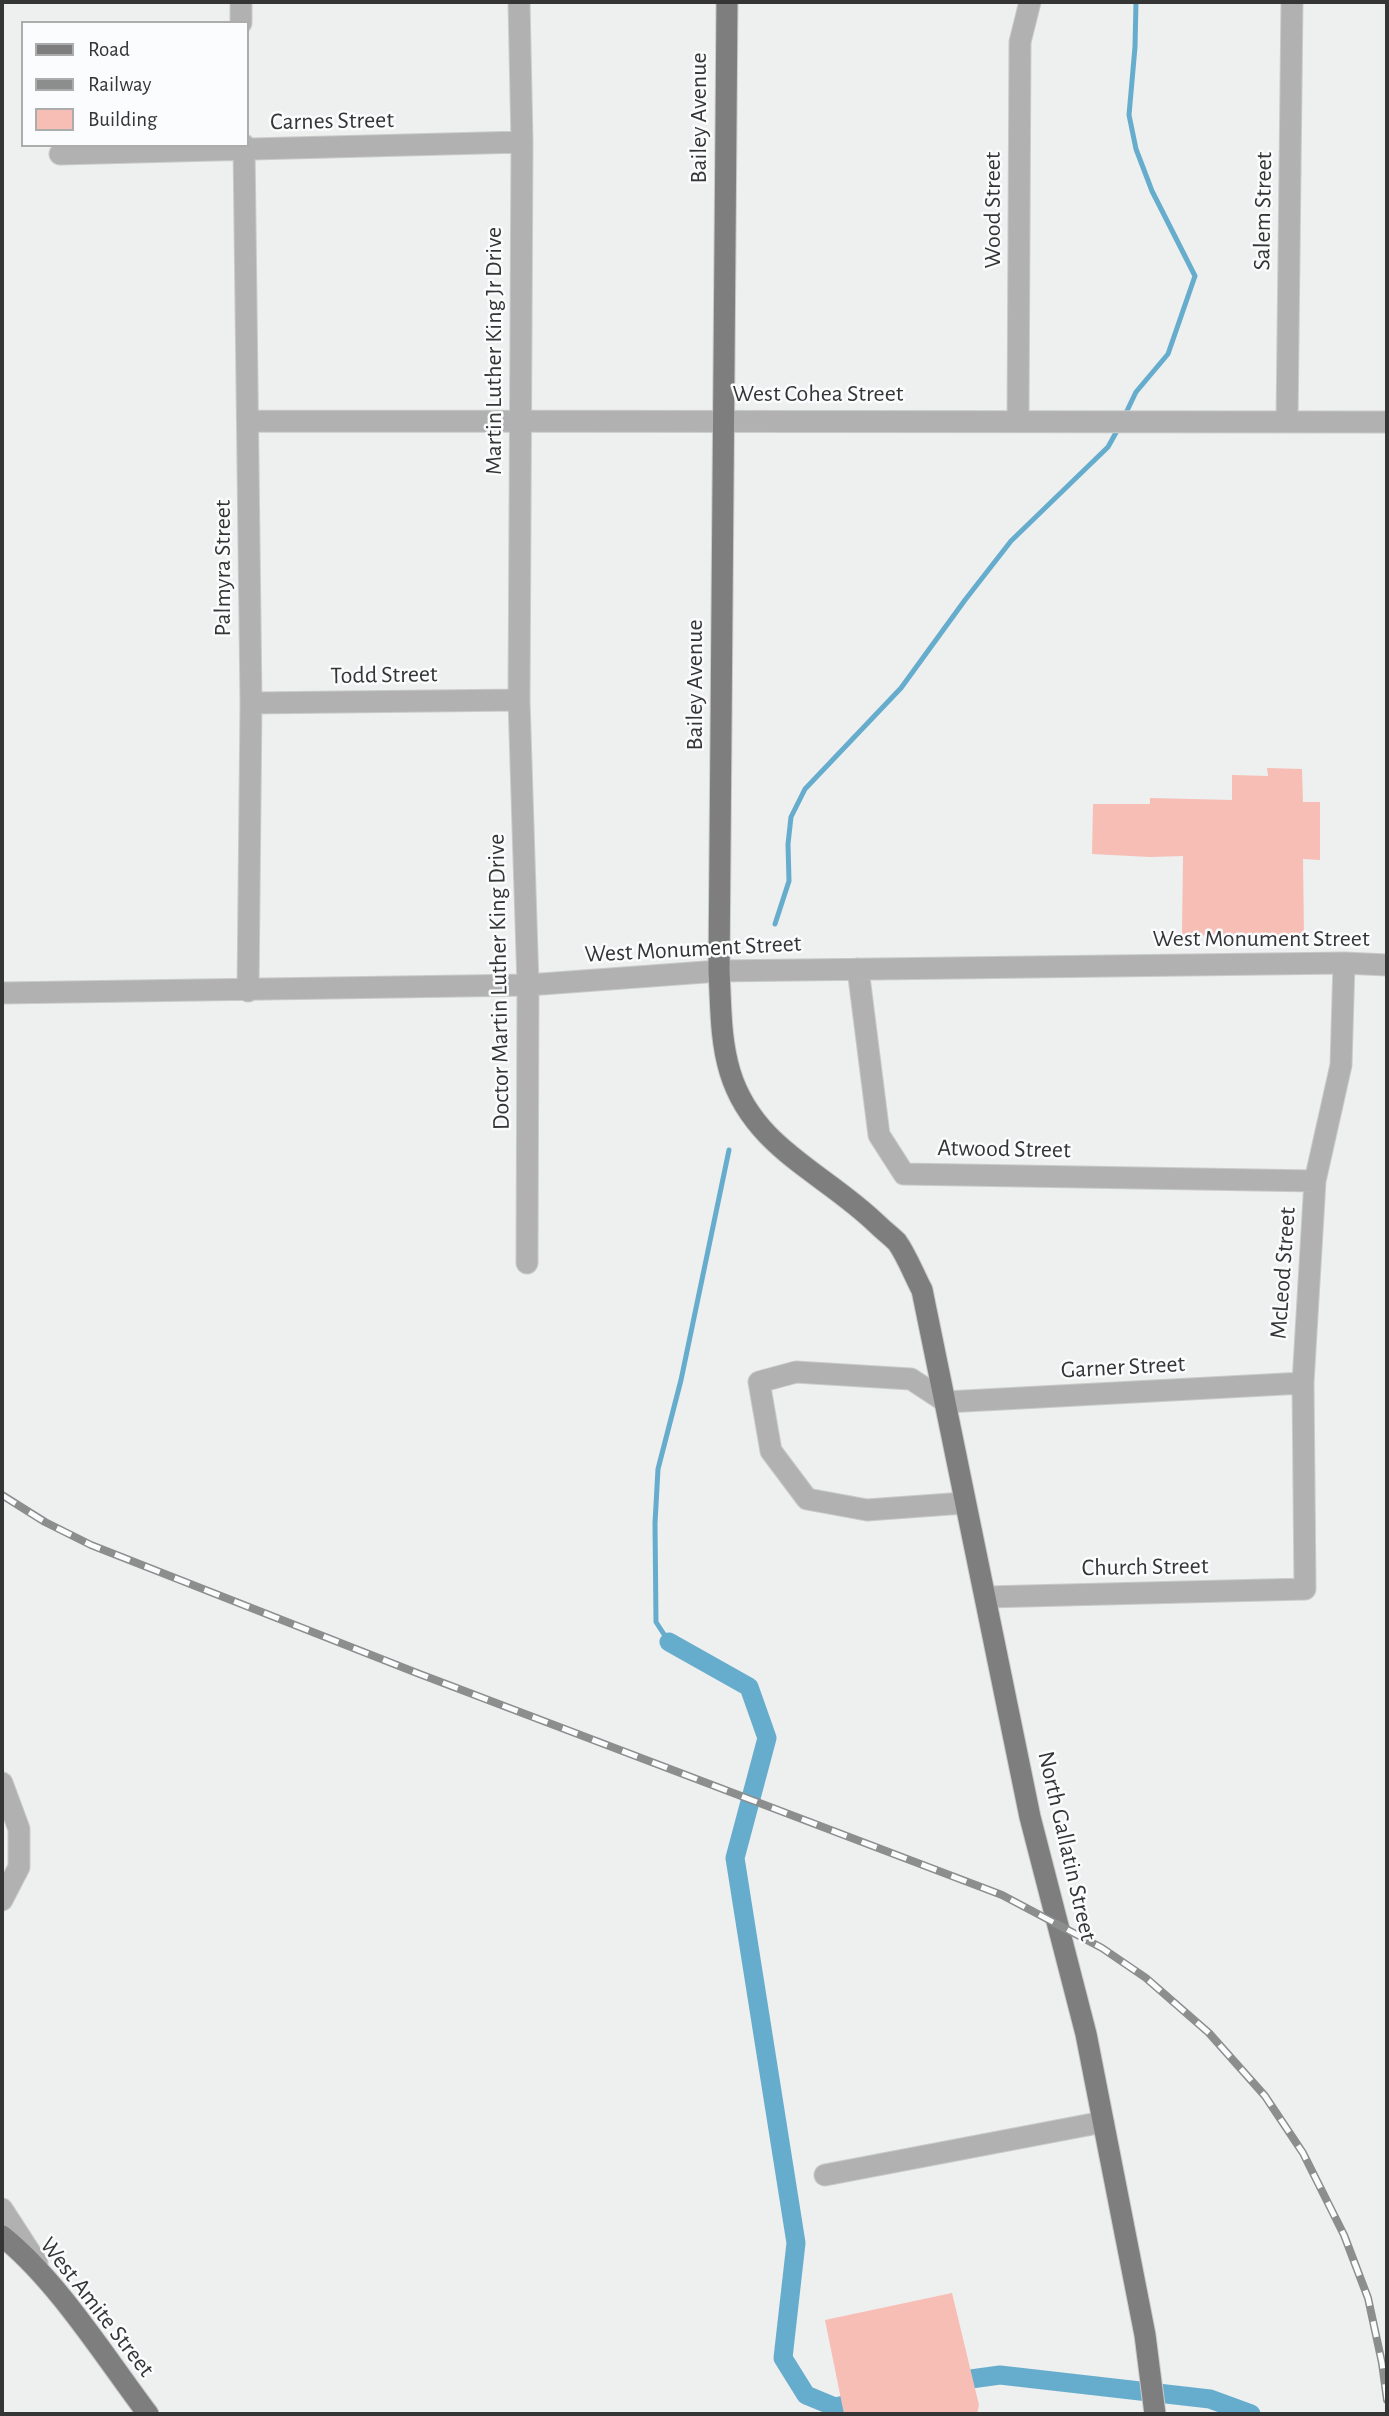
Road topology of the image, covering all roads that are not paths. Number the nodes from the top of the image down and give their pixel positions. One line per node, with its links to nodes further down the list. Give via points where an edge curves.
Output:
1 (241, 2): 6 (street)
2 (519, 2): 7 (street, Martin Luther King Jr Drive)
3 (727, 2): 14 (main road, Bailey Avenue)
4 (1030, 2): 12 (street, Wood Street, via 1020,42)
5 (1292, 2): 15 (street, Salem Street)
6 (241, 21)
7 (522, 142): 9 (street, Carnes Street); 11 (street, Martin Luther King Jr Drive)
8 (244, 147): 10 (street, Carnes Street); 13 (street, Palmyra Street)
9 (248, 147)
10 (60, 154)
11 (520, 420): 13 (street, West Cohea Street); 14 (street, West Cohea Street); 17 (street, Martin Luther King Jr Drive)
12 (1018, 420): 14 (street, West Cohea Street); 15 (street, West Cohea Street)
13 (248, 421): 18 (street, Palmyra Street)
14 (723, 421): 22 (main road, Bailey Avenue)
15 (1287, 422): 16 (street, West Cohea Street)
16 (1387, 422)
17 (519, 700): 18 (street, Todd Street); 23 (street, Doctor Martin Luther King Drive)
18 (251, 703): 24 (street, Palmyra Street)
19 (1344, 963): 20 (street, West Monument Street); 21 (street, West Monument Street); 26 (street, McLeod Street, via 1341,1065)
20 (1387, 965)
21 (858, 969): 22 (street, West Monument Street); 26 (street, Atwood Street, via 880,1135 904,1174)
22 (719, 971): 23 (street, West Monument Street); 28 (main road, Bailey Avenue, via 722,1036 744,1104 767,1136 842,1192 897,1243)
23 (528, 985): 24 (street, West Monument Street); 27 (street, Doctor Martin Luther King Drive)
24 (248, 990): 25 (street, West Monument Street)
25 (2, 993)
26 (1315, 1181): 29 (street, McLeod Street)
27 (527, 1263)
28 (922, 1290): 30 (main road, North Gallatin Street)
29 (1303, 1383): 30 (street, Garner Street); 32 (street, McLeod Street)
30 (946, 1402): 31 (main road, North Gallatin Street); 31 (street, via 911,1379 796,1372 759,1382 771,1451 807,1499 867,1510)
31 (964, 1503): 33 (main road, North Gallatin Street)
32 (1305, 1589): 33 (street, Church Street)
33 (986, 1597): 36 (main road, North Gallatin Street, via 1030,1817 1086,2034)
34 (2, 1783): 35 (street, via 19,1829 19,1867)
35 (2, 1900)
36 (1103, 2122): 37 (street); 42 (main road, North Gallatin Street, via 1145,2335)
37 (825, 2175)
38 (2, 2208): 40 (street)
39 (7, 2243): 40 (main road, West Amite Street)
40 (54, 2288): 41 (main road, West Amite Street)
41 (148, 2414)
42 (1155, 2414)

